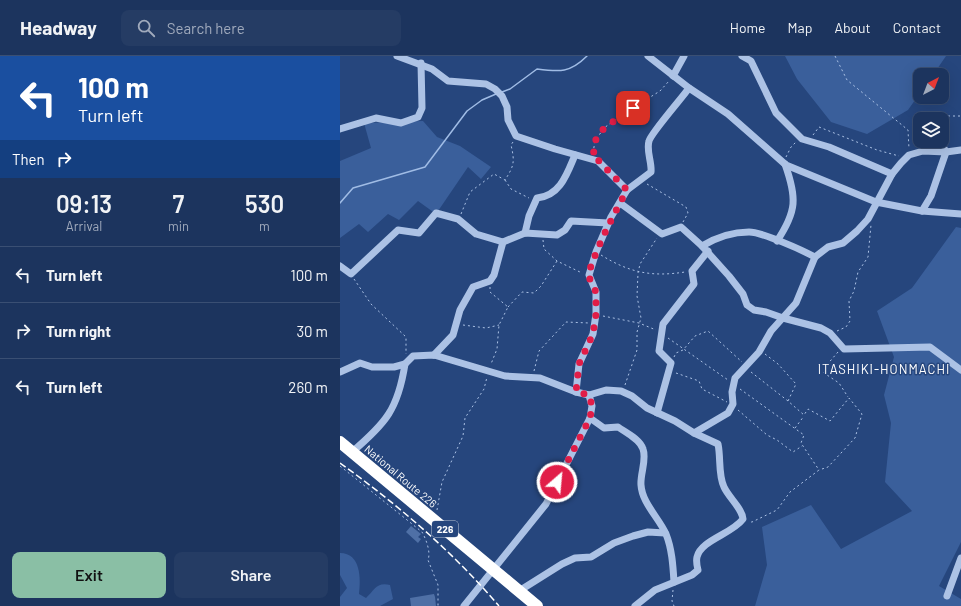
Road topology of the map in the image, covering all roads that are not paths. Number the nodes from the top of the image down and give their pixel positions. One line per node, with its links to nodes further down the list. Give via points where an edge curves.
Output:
1 (397, 56): 5 (street)
2 (648, 56): 6 (street)
3 (684, 56): 6 (street)
4 (742, 56): 14 (street, via 751,61 776,113 805,140 829,147)
5 (420, 64): 8 (street, via 422,108 418,117 401,123 376,118); 12 (street, via 448,81 486,84 495,89 504,101 508,120 516,136)
6 (673, 76): 7 (street)
7 (689, 88): 13 (street, via 728,114); 15 (street, via 649,141 651,172)
8 (340, 129)
9 (944, 148): 11 (street)
10 (961, 150): 11 (street)
11 (946, 152): 14 (street, via 923,151 908,156); 18 (street, via 931,196)
12 (575, 155): 15 (street, via 598,160); 21 (street, via 562,182 547,197 537,198 528,216)
13 (785, 164): 16 (street); 22 (street, via 794,208 788,225)
14 (892, 174): 16 (street)
15 (627, 190): 17 (street)
16 (876, 202): 18 (street); 26 (street, via 868,218 843,243 828,247)
17 (620, 203): 20 (street); 24 (street, via 662,234 680,227)
18 (922, 211): 19 (street)
19 (961, 214)
20 (608, 223): 21 (street, via 571,221 565,230 557,235); 33 (street, via 588,275 596,292 593,334 579,364)
21 (525, 233): 23 (street)
22 (777, 241): 24 (street, via 751,232 718,237); 26 (street)
23 (503, 242): 27 (street, via 476,234 458,219 436,213 419,233 398,230 351,274); 29 (street, via 494,275 490,281 472,287 460,310 452,335)
24 (702, 246): 25 (street)
25 (708, 251): 28 (street, via 743,294 747,305 754,310); 35 (street, via 692,270 694,284 662,324 659,351 671,363)
26 (815, 257): 28 (street, via 796,303)
27 (340, 266)
28 (783, 318): 31 (street, via 821,328 831,334 844,349 930,347); 37 (street, via 771,331 760,351 735,378 732,405 728,413)
29 (434, 355): 30 (street, via 413,356); 33 (street, via 505,376 533,377 551,381)
30 (405, 364): 32 (street, via 382,368 360,363); 39 (street, via 401,386 388,416 377,430)
31 (961, 370)
32 (340, 372)
33 (576, 392): 34 (street)
34 (589, 395): 35 (street, via 606,390 623,392); 36 (street, via 592,406)
35 (657, 413): 37 (street)
36 (590, 418): 40 (street, via 604,428 618,426 643,449 641,485 645,499); 42 (street, via 546,504)
37 (694, 433): 43 (street, via 718,444 724,486 743,519 738,526 702,548 696,558 698,570)
38 (340, 442): 39 (highway, National Route 226 / 226)
39 (352, 452): 42 (highway, National Route 226 / 226)
40 (665, 533): 43 (street, via 670,547); 44 (street, via 648,532 633,536 614,543 591,557 575,558)
41 (961, 558): 45 (street)
42 (493, 570): 44 (highway, National Route 226 / 226); 46 (street)
43 (674, 582): 48 (street, via 655,590)
44 (519, 591): 47 (highway, National Route 226 / 226)
45 (948, 596)
46 (464, 606)
47 (537, 606)
48 (635, 606)

